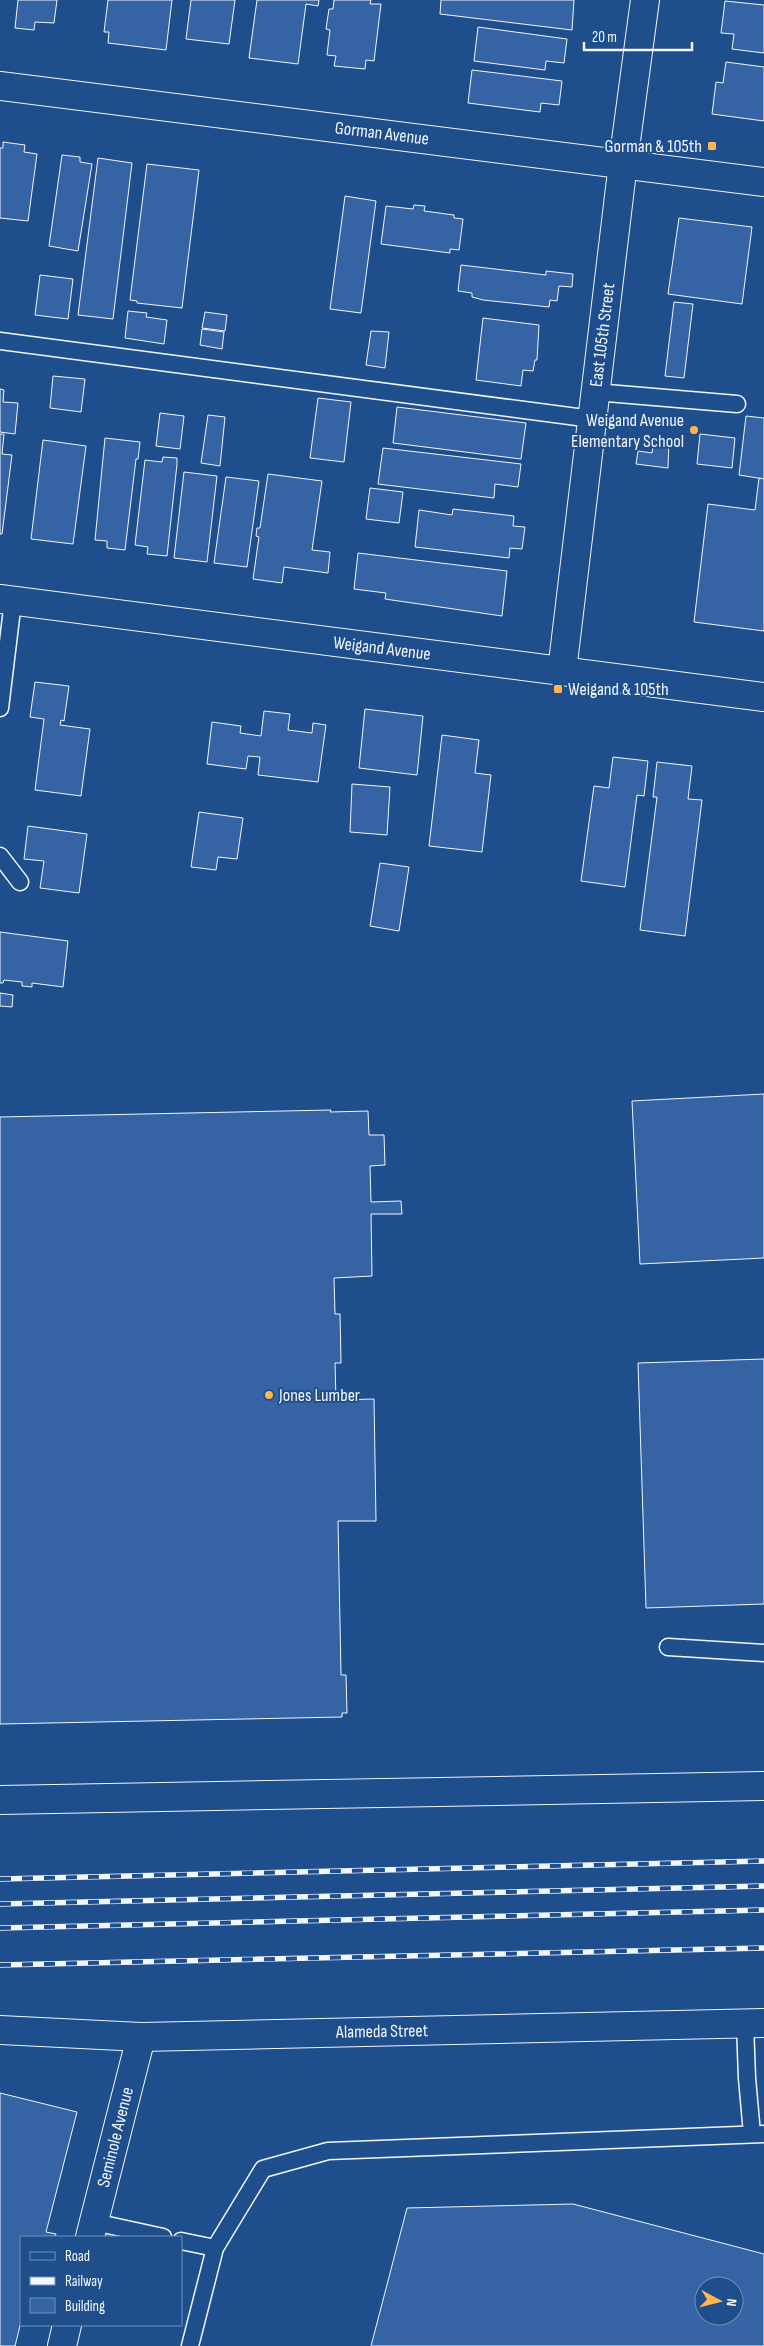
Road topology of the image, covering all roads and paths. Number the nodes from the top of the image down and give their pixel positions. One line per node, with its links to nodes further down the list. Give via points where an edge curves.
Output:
1 (645, 0): 3 (street, East 105th Street)
2 (0, 86): 3 (street, Gorman Avenue)
3 (623, 163): 4 (street, Gorman Avenue); 6 (street, East 105th Street)
4 (764, 182)
5 (0, 341): 8 (lane)
6 (595, 392): 7 (lane); 8 (street, East 105th Street)
7 (737, 404)
8 (592, 419): 10 (street, East 105th Street)
9 (6, 600): 10 (street, Weigand Avenue); 12 (lane)
10 (562, 671): 11 (street, Weigand Avenue)
11 (764, 696)
12 (0, 708)
13 (0, 856): 14 (lane)
14 (20, 882)
15 (668, 1647): 16 (lane)
16 (764, 1653)
17 (764, 1786): 18 (street)
18 (0, 1800)
19 (755, 2023): 21 (street, Alameda Street); 22 (lane, via 747,2078)
20 (0, 2030): 21 (street, Alameda Street)
21 (141, 2036): 23 (street, Seminole Avenue)
22 (758, 2134): 26 (lane, via 328,2151 263,2169)
23 (92, 2229): 24 (lane)
24 (154, 2236)
25 (182, 2241): 26 (lane)
26 (215, 2248): 29 (lane)
27 (67, 2326): 28 (street)
28 (62, 2346)
29 (190, 2346)

